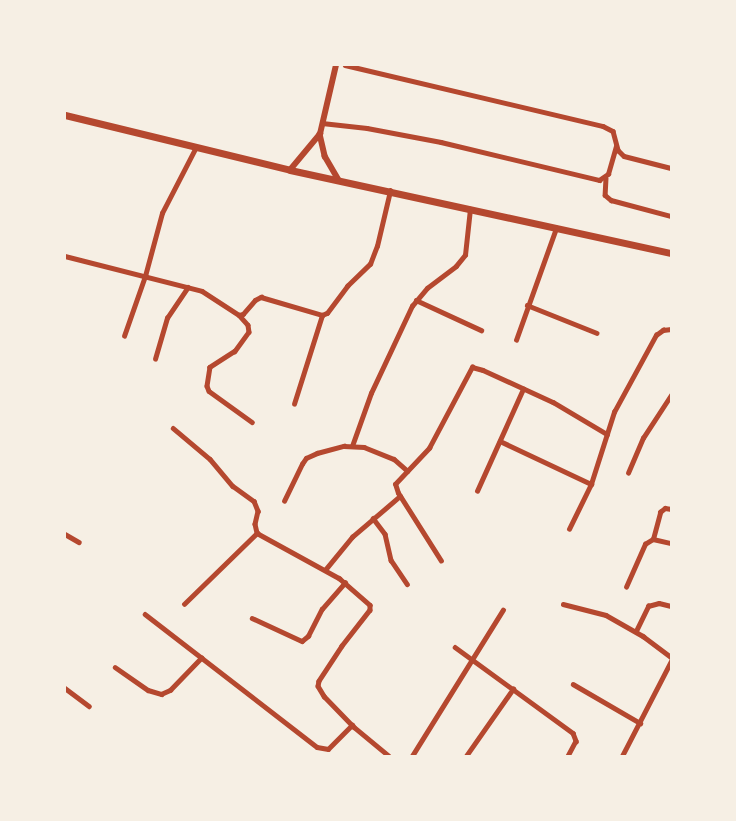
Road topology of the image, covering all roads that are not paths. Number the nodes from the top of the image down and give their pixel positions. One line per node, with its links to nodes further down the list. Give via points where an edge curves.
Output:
1 (336, 65): 4 (street)
2 (345, 65): 6 (street, via 603,126 613,131)
3 (65, 115): 7 (main road)
4 (322, 123): 5 (street); 10 (street, via 441,142 595,180)
5 (320, 134): 9 (street); 11 (street, via 324,156)
6 (617, 145): 8 (street, via 624,156); 10 (street)
7 (196, 147): 9 (main road); 18 (street, via 162,212)
8 (671, 168)
9 (290, 170): 11 (main road)
10 (606, 178): 14 (street, via 605,195 611,200)
11 (339, 180): 12 (main road)
12 (390, 191): 13 (main road); 23 (street, via 370,264)
13 (470, 209): 15 (main road); 20 (street, via 465,255)
14 (671, 216)
15 (556, 228): 16 (main road); 21 (street)
16 (671, 253)
17 (65, 256): 18 (street)
18 (145, 276): 19 (street); 27 (street)
19 (188, 287): 22 (street, via 215,298); 29 (street, via 167,318)
20 (416, 300): 25 (street); 37 (street, via 371,393)
21 (527, 305): 26 (street); 28 (street)
22 (239, 315): 23 (street, via 261,297); 33 (street, via 248,325 249,332 235,351 210,367 207,386)
23 (322, 315): 32 (street)
24 (671, 329): 35 (street, via 656,335 614,412)
25 (481, 330)
26 (597, 333)
27 (124, 336)
28 (516, 340)
29 (155, 358)
30 (523, 389): 35 (street, via 572,412); 36 (street); 38 (street, via 472,367 425,454)
31 (671, 395): 39 (street, via 643,438)
32 (294, 404)
33 (252, 422)
34 (173, 428): 47 (street, via 254,502 258,511)
35 (607, 434): 40 (street)
36 (500, 441): 40 (street); 41 (street)
37 (352, 446): 38 (street, via 385,455); 43 (street, via 306,458)
38 (408, 471): 42 (street, via 395,484)
39 (628, 473)
40 (591, 484): 46 (street)
41 (477, 491)
42 (400, 496): 45 (street); 52 (street)
43 (284, 501)
44 (671, 509): 49 (street, via 665,508 660,512)
45 (373, 518): 53 (street, via 352,537); 55 (street, via 385,534 390,560)
46 (569, 529)
47 (257, 532): 53 (street); 57 (street)
48 (65, 534): 50 (street)
49 (653, 539): 51 (street); 56 (street, via 645,544)
50 (79, 542)
51 (671, 543)
52 (441, 562)
53 (325, 570): 54 (street)
54 (345, 583): 62 (street, via 322,609 302,641); 75 (street, via 367,602 370,610 342,646 318,686)
55 (407, 584)
56 (626, 587)
57 (184, 604)
58 (563, 604): 63 (street, via 606,614)
59 (671, 606): 63 (street, via 659,603 648,606)
60 (503, 610): 67 (street)
61 (145, 614): 66 (street)
62 (252, 618)
63 (636, 631): 65 (street)
64 (455, 647): 67 (street)
65 (671, 656)
66 (200, 658): 69 (street, via 170,690 161,694 148,690); 75 (street, via 323,750 328,750)
67 (471, 659): 72 (street); 77 (street)
68 (671, 663): 74 (street)
69 (115, 667)
70 (573, 684): 74 (street)
71 (65, 688): 73 (street)
72 (513, 689): 78 (street); 79 (street, via 573,733 576,741)
73 (90, 706)
74 (640, 724): 80 (street)
75 (352, 725): 76 (street)
76 (390, 756)
77 (412, 756)
78 (466, 756)
79 (568, 756)
80 (622, 756)

